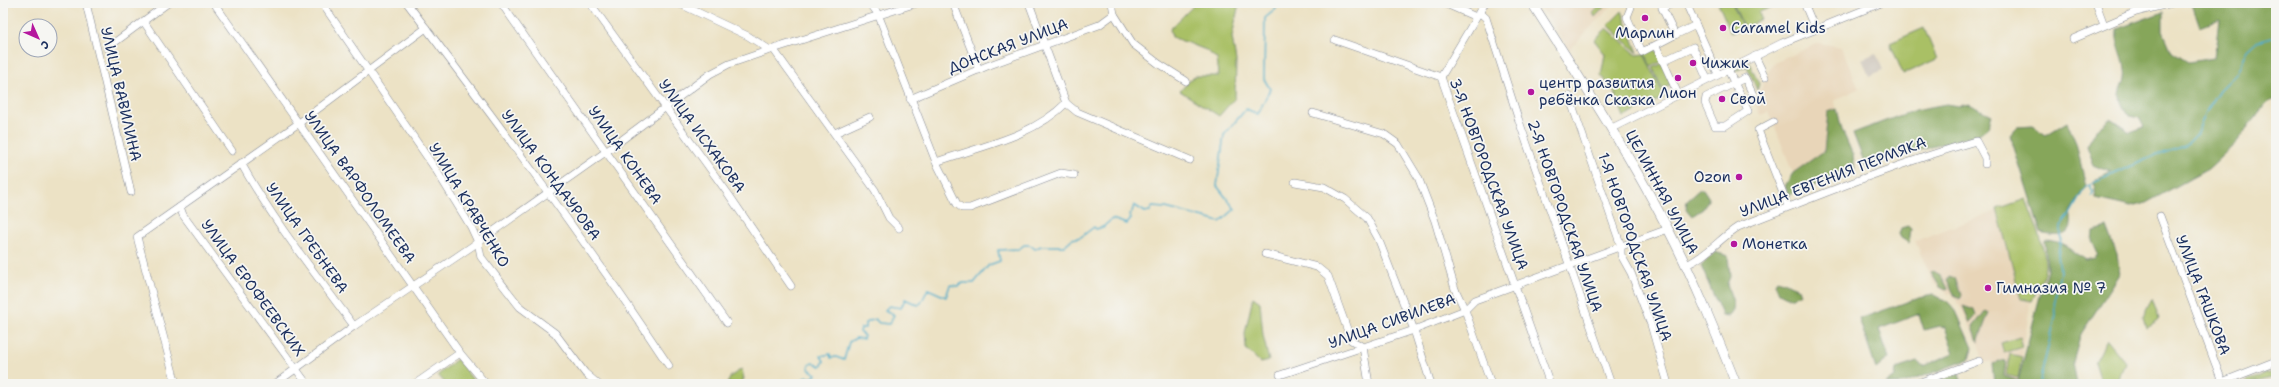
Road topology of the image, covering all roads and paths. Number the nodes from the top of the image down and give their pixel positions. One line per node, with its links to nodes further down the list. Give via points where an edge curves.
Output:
1 (86, 3): 70 (street, УЛИЦА ВАВИЛИНА)
2 (168, 3): 27 (street)
3 (214, 3): 59 (street, УЛИЦА ВАРФОЛОМЕЕВА)
4 (322, 3): 43 (street, УЛИЦА КРАВЧЕНКО)
5 (407, 3): 30 (street, УЛИЦА КОНДАУРОВА)
6 (501, 3): 63 (street, УЛИЦА КОНЕВА)
7 (590, 3): 55 (street, УЛИЦА ИСХАКОВА)
8 (678, 3): 38 (street)
9 (870, 3): 24 (street)
10 (917, 3): 24 (street)
11 (953, 3): 41 (street)
12 (1029, 3): 35 (street)
13 (1112, 3): 25 (street)
14 (1444, 3): 26 (street)
15 (1486, 3): 26 (street)
16 (1532, 3): 60 (main road, ЦЕЛИННАЯ УЛИЦА)
17 (1629, 3): 36 (street, via 1631,7 1627,17 1642,52)
18 (1673, 3): 32 (street, via 1662,8)
19 (1686, 3): 28 (street)
20 (1804, 3): 31 (street)
21 (1881, 3): 31 (street)
22 (2096, 3): 29 (street)
23 (2172, 3): 29 (street, via 2136,12)
24 (878, 14): 38 (street); 52 (street)
25 (1114, 14): 35 (street, ДОНСКАЯ УЛИЦА, via 1099,25); 48 (street, via 1133,44)
26 (1478, 14): 45 (street); 80 (street, 2-Я НОВГОРОДСКАЯ УЛИЦА, via 1486,18)
27 (144, 22): 37 (street); 62 (street)
28 (1696, 25): 32 (street); 44 (street)
29 (2104, 25): 33 (street)
30 (426, 28): 43 (street); 71 (street, УЛИЦА КОНДАУРОВА)
31 (1815, 29): 39 (street)
32 (1675, 35): 36 (street)
33 (2073, 39)
34 (1335, 40): 45 (street, 3-Я НОВГОРОДСКАЯ УЛИЦА)
35 (1046, 44): 41 (street, ДОНСКАЯ УЛИЦА); 54 (street)
36 (1656, 46): 40 (street)
37 (107, 48)
38 (772, 50): 55 (street, via 729,64 710,74); 61 (street)
39 (1755, 56): 42 (street); 46 (street)
40 (1663, 60): 47 (street, via 1693,47); 50 (street)
41 (979, 70): 52 (street, ДОНСКАЯ УЛИЦА)
42 (1728, 70): 44 (street); 49 (street)
43 (369, 72): 59 (street); 77 (street, УЛИЦА КРАВЧЕНКО, via 436,170)
44 (1718, 74): 47 (street)
45 (1441, 77): 82 (street, 3-Я НОВГОРОДСКАЯ УЛИЦА)
46 (1765, 77)
47 (1707, 79): 50 (street)
48 (1186, 80)
49 (1734, 83): 49 (street, via 1748,111 1725,126 1715,126 1705,100); 53 (street, via 1745,78)
50 (1678, 94): 60 (street)
51 (1569, 96): 78 (street, 1-Я НОВГОРОДСКАЯ УЛИЦА)
52 (910, 99): 66 (street)
53 (1755, 99)
54 (1066, 103): 64 (street, via 1077,112); 66 (street, via 1058,112 1034,127)
55 (665, 108): 63 (street); 84 (street, УЛИЦА ИСХАКОВА)
56 (1313, 112): 85 (street, via 1384,134 1398,144 1418,178 1435,221 1455,289)
57 (870, 117): 61 (street)
58 (1773, 122): 72 (street, via 1758,130)
59 (299, 123): 65 (street); 83 (street, УЛИЦА ВАРФОЛОМЕЕВА)
60 (1612, 128): 76 (main road, ЦЕЛИННАЯ УЛИЦА)
61 (835, 133): 75 (street, via 875,190 889,218)
62 (232, 151)
63 (607, 151): 71 (street); 86 (street, УЛИЦА КОНЕВА)
64 (1190, 160)
65 (241, 162): 73 (street); 87 (street, УЛИЦА ГРЕБНЕВА, via 254,186)
66 (936, 162): 68 (street, via 957,204 962,208 970,208 1061,173)
67 (1985, 164): 72 (street, УЛИЦА ЕВГЕНИЯ ПЕРМЯКА, via 1985,158 1976,141)
68 (1074, 175)
69 (1295, 182): 88 (street, via 1324,187 1345,199 1367,218 1378,238)
70 (131, 192)
71 (549, 192): 77 (street); 93 (street, УЛИЦА КОНДАУРОВА)
72 (1788, 206): 81 (street, УЛИЦА ЕВГЕНИЯ ПЕРМЯКА, via 1729,232)
73 (180, 207): 94 (street, УЛИЦА ЕРОФЕЕВСКИХ, via 183,215 257,319); 97 (street, via 137,237)
74 (2160, 216): 96 (street, УЛИЦА ГАШКОВА)
75 (899, 228)
76 (1668, 229): 78 (street, УЛИЦА СИВИЛЕВА); 81 (main road, ЦЕЛИННАЯ УЛИЦА)
77 (478, 242): 83 (street); 102 (street, УЛИЦА КРАВЧЕНКО, via 481,257 520,307 555,333 585,373)
78 (1621, 246): 80 (street, УЛИЦА СИВИЛЕВА); 108 (street, 1-Я НОВГОРОДСКАЯ УЛИЦА, via 1621,255 1652,326)
79 (1265, 254): 89 (street, via 1317,267 1328,276 1351,340)
80 (1568, 264): 82 (street, УЛИЦА СИВИЛЕВА); 107 (street, 2-Я НОВГОРОДСКАЯ УЛИЦА)
81 (1686, 266): 109 (main road, ЦЕЛИННАЯ УЛИЦА)
82 (1515, 284): 85 (street, УЛИЦА СИВИЛЕВА, via 1475,300); 106 (street, 3-Я НОВГОРОДСКАЯ УЛИЦА)
83 (413, 285): 87 (street); 90 (street, УЛИЦА ВАРФОЛОМЕЕВА)
84 (791, 286)
85 (1465, 310): 88 (street, УЛИЦА СИВИЛЕВА); 105 (street)
86 (727, 323)
87 (354, 326): 94 (street)
88 (1414, 330): 89 (street, УЛИЦА СИВИЛЕВА); 104 (street)
89 (1363, 348): 95 (street, УЛИЦА СИВИЛЕВА); 103 (street)
90 (460, 353): 100 (street); 101 (street, УЛИЦА ВАРФОЛОМЕЕВА)
91 (1979, 361): 110 (street)
92 (2276, 361): 96 (street)
93 (669, 366)
94 (295, 368): 98 (street); 99 (street, УЛИЦА ЕРОФЕЕВСКИХ)
95 (1280, 375)
96 (2222, 383)
97 (176, 384)
98 (275, 384)
99 (307, 384)
100 (415, 384)
101 (486, 384)
102 (598, 384)
103 (1369, 384)
104 (1431, 384)
105 (1491, 384)
106 (1550, 384)
107 (1611, 384)
108 (1668, 384)
109 (1736, 384)
110 (1915, 384)

